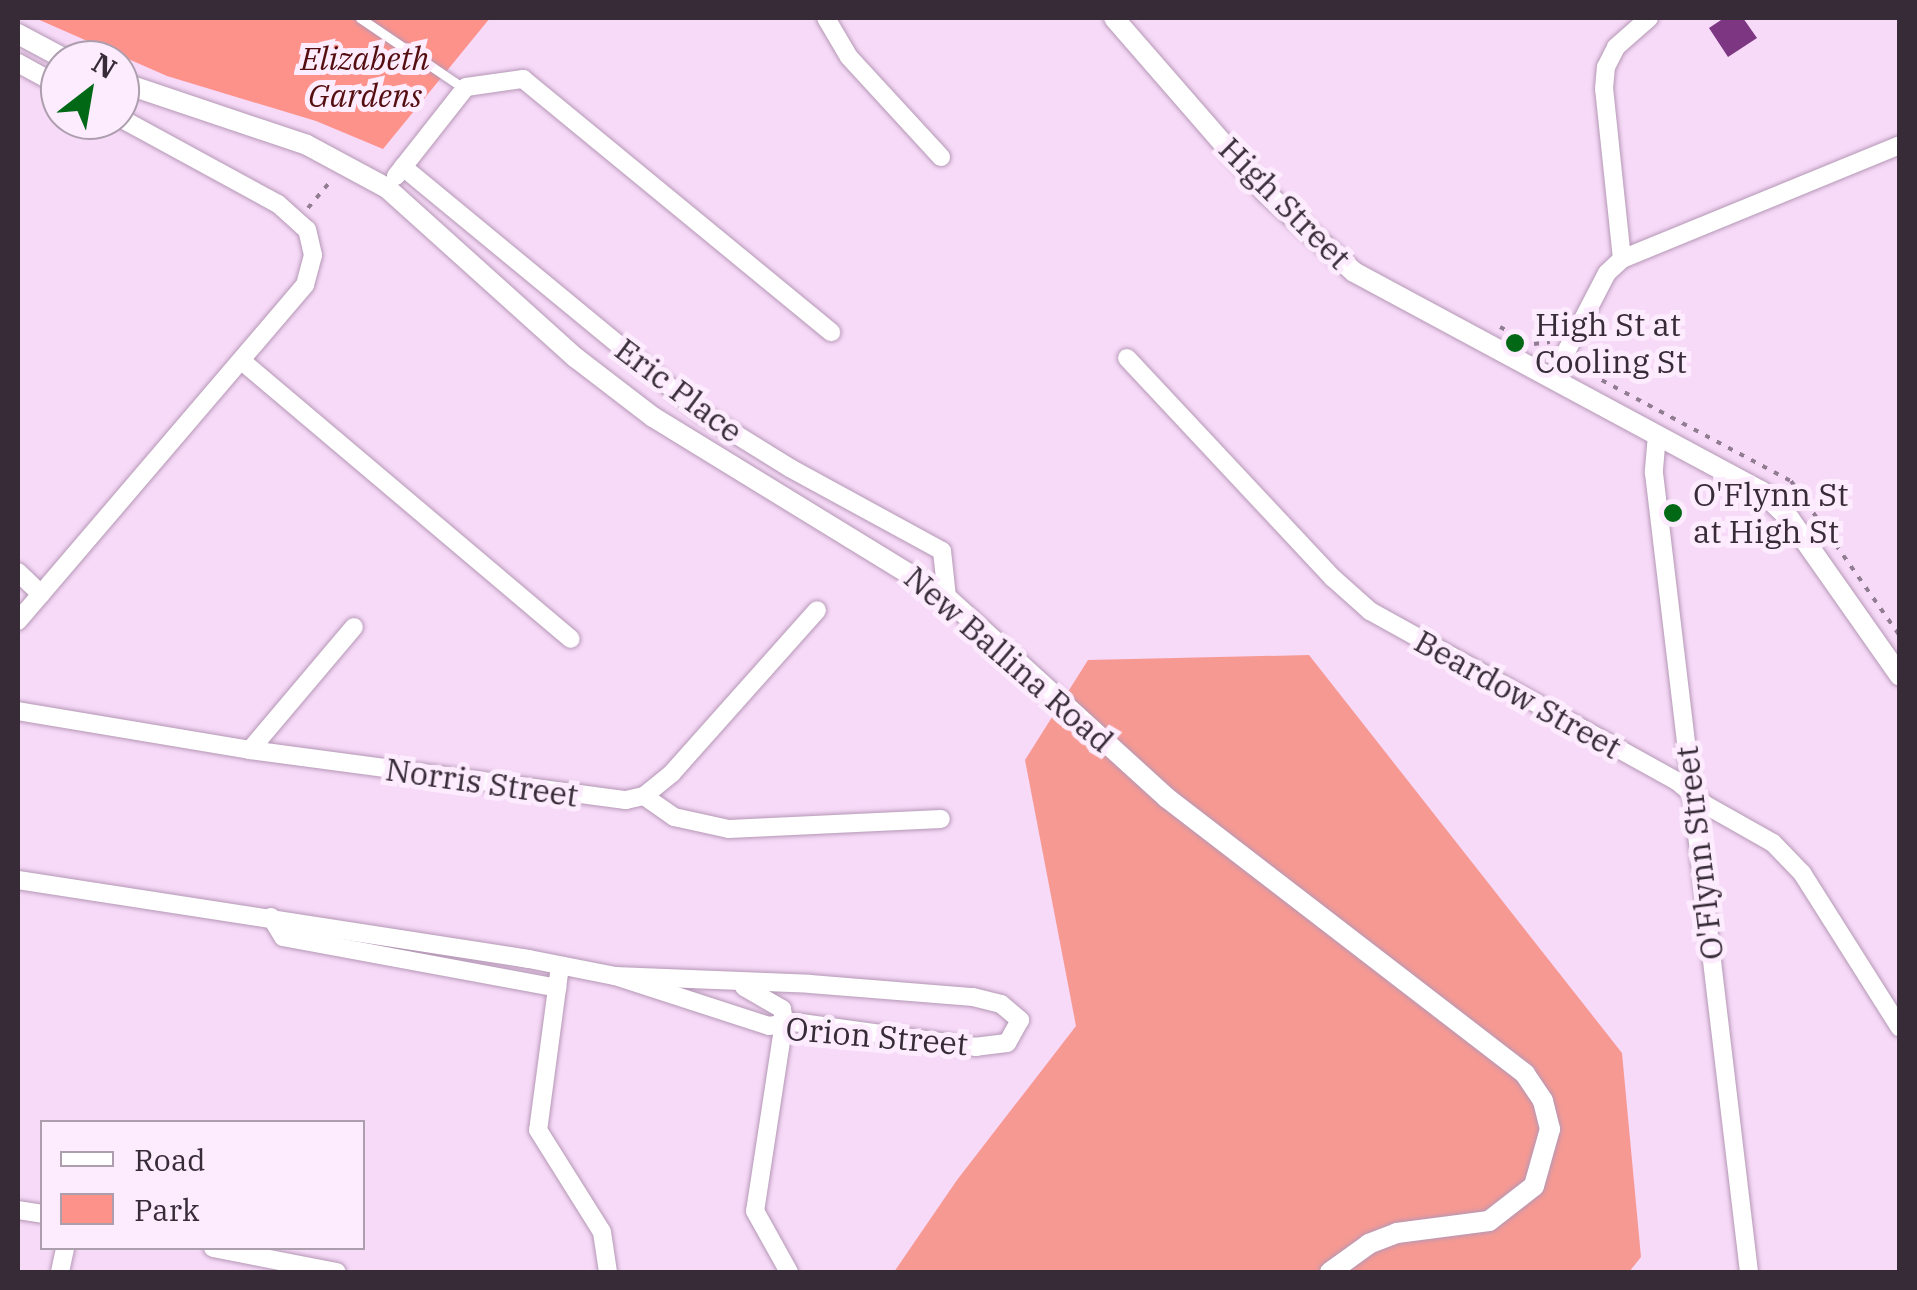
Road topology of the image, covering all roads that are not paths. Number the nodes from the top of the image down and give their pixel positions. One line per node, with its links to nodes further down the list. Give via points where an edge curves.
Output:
1 (360, 18): 8 (lane)
2 (826, 18): 11 (street, via 849,57)
3 (1114, 18): 18 (street, High Street, via 1266,193 1354,272)
4 (1649, 18): 14 (street, via 1616,47 1606,67)
5 (18, 63): 6 (street)
6 (40, 75)
7 (140, 89): 13 (street, New Ballina Road, via 307,145)
8 (465, 89): 12 (street); 15 (street, via 523,79)
9 (140, 129): 17 (street, via 278,204 307,230 313,255 305,285)
10 (1900, 146): 14 (street)
11 (941, 156)
12 (403, 167): 13 (street); 22 (street, Eric Place, via 704,414 942,550)
13 (388, 188): 22 (street, New Ballina Road, via 576,358 653,417)
14 (1622, 258): 18 (street, via 1606,273)
15 (831, 332)
16 (1127, 358): 30 (street, Beardow Street, via 1370,611)
17 (242, 362): 21 (street); 26 (street)
18 (1552, 379): 19 (street, High Street)
19 (1657, 435): 27 (street, High Street, via 1774,502); 30 (street, O'Flynn Street, via 1654,473)
20 (18, 572): 21 (street)
21 (41, 594): 24 (street)
22 (946, 598): 46 (street, New Ballina Road, via 1167,798 1500,1051 1543,1101 1550,1129 1545,1160 1534,1186 1513,1206 1489,1220 1396,1233)
23 (816, 610): 31 (street)
24 (18, 621)
25 (354, 627): 29 (street)
26 (571, 639)
27 (1900, 676)
28 (18, 711): 29 (street, Norris Street)
29 (250, 750): 31 (street, Norris Street, via 608,800)
30 (1692, 794): 40 (street, Beardow Street, via 1787,856); 47 (street, O'Flynn Street)
31 (644, 796): 32 (street, via 674,817 729,828)
32 (941, 819)
33 (18, 880): 34 (street, Orion Street)
34 (272, 918): 35 (street, Orion Street); 38 (street, via 282,937)
35 (560, 966): 36 (street, Orion Street); 38 (street)
36 (615, 976): 37 (street, Orion Street); 39 (street, Orion Street, via 769,1026)
37 (734, 983): 39 (street, via 770,998); 39 (street, Orion Street, via 974,997 1001,1004 1020,1020 1007,1043 976,1046)
38 (557, 988): 44 (street, via 538,1130 602,1232)
39 (784, 1022): 45 (street, via 755,1212)
40 (1900, 1028)
41 (221, 1250): 42 (street)
42 (293, 1268): 43 (street)
43 (337, 1272)
44 (608, 1272)
45 (790, 1272)
46 (1330, 1272)
47 (1749, 1272)

